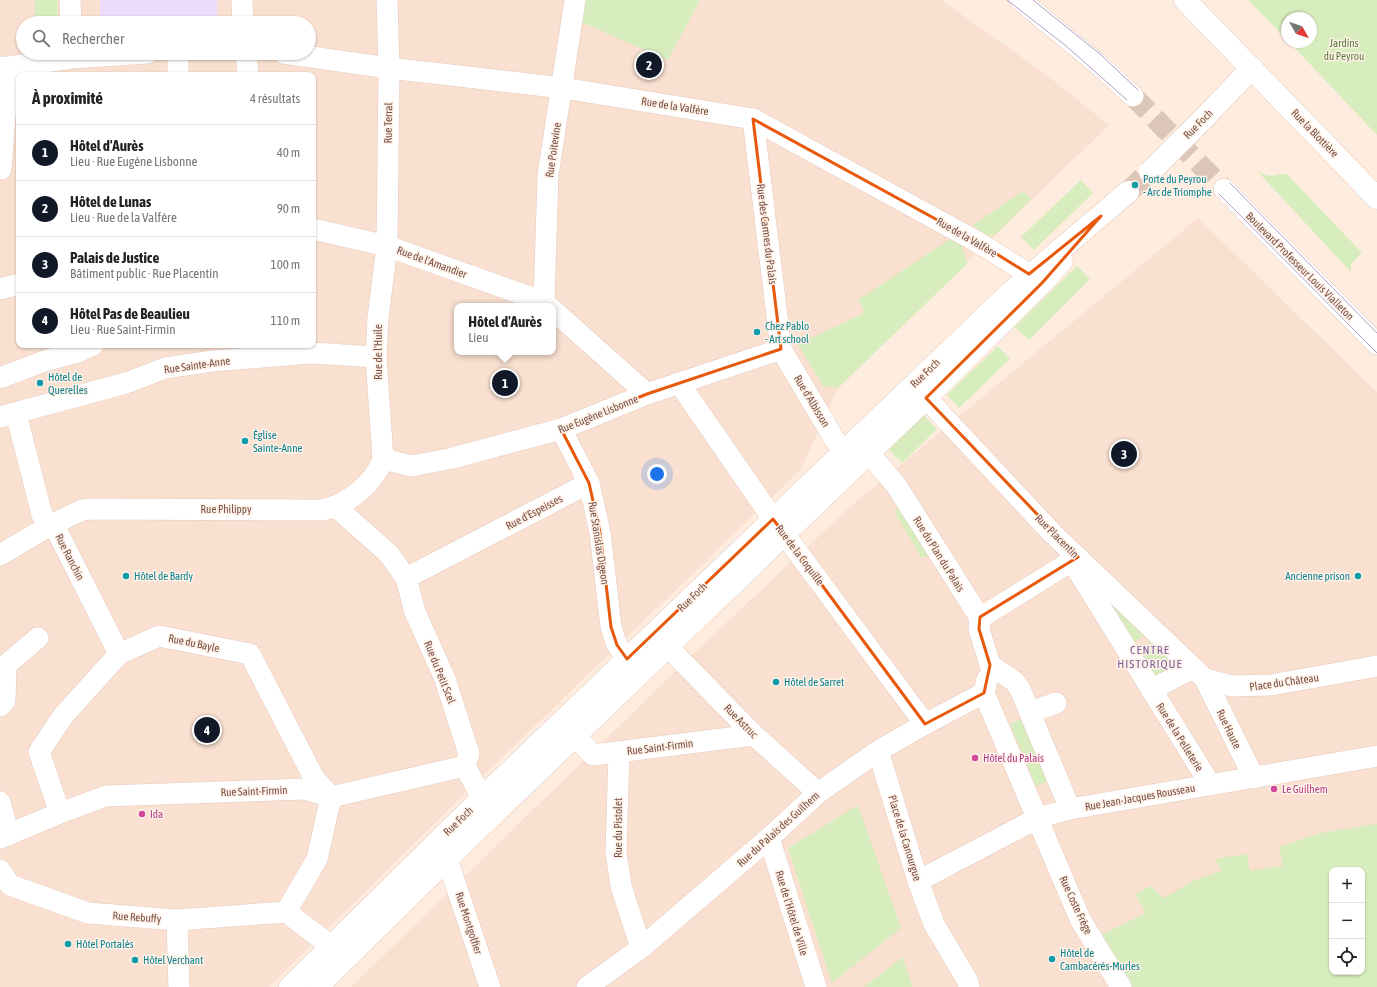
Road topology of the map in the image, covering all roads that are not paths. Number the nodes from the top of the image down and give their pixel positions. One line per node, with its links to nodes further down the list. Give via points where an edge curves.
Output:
1 (70, 0): 7 (street)
2 (242, 0): 8 (street)
3 (387, 0): 15 (street, Rue Terral)
4 (575, 0): 19 (street, Rue Poitevine)
5 (1020, 0): 20 (street)
6 (1185, 0): 16 (street, Rue la Blottière)
7 (71, 16)
8 (243, 16)
9 (316, 58): 15 (street, Rue de la Valfère)
10 (88, 60): 13 (street)
11 (178, 60): 17 (street)
12 (247, 60): 18 (street)
13 (71, 62): 14 (street)
14 (4, 67): 22 (street)
15 (389, 68): 19 (street, Rue de la Valfère); 27 (street, Rue Terral)
16 (1252, 68): 24 (street, Rue la Blottière); 25 (street, Rue Foch, bridge, via 1140,181)
17 (178, 72)
18 (248, 72)
19 (563, 88): 21 (street, Rue de la Valfère); 32 (street, Rue Poitevine, via 548,174)
20 (1133, 96)
21 (752, 119): 28 (street, Rue de la Valfère, via 974,240); 36 (street, Rue des Carmes du Palais)
22 (1, 169)
23 (1224, 189): 34 (street, Boulevard Professeur Louis Vialleton)
24 (1377, 198)
25 (1101, 216): 28 (street, Rue Foch); 41 (street, Rue Foch, via 1042,283)
26 (316, 230): 27 (street, Rue de l'Amandier)
27 (387, 246): 31 (street, Rue de l'Amandier); 37 (street, Rue de l'Huile)
28 (1029, 274): 44 (street, Rue Foch)
29 (16, 285): 30 (street)
30 (0, 288)
31 (540, 303)
32 (548, 303)
33 (556, 313): 40 (street, Rue de l'Amandier)
34 (1377, 344)
35 (87, 348): 38 (street)
36 (781, 349): 39 (street, Rue Eugène Lisbonne); 44 (street, Rue d'Albisson)
37 (376, 357): 42 (street, Rue Sainte-Anne, via 312,353 213,361 165,368 126,383); 46 (street, Rue de l'Huile)
38 (0, 378)
39 (679, 383): 40 (street, Rue Eugène Lisbonne); 50 (street, Rue de la Coquille)
40 (647, 394): 43 (street, Rue Eugène Lisbonne)
41 (926, 398): 45 (street, Rue Foch); 52 (street, Rue Placentin)
42 (8, 415): 49 (street, Rue Ranchin, via 42,515)
43 (561, 429): 46 (street, Rue Eugène Lisbonne, via 453,458 412,466); 47 (street, Rue Stanislas Digeon)
44 (842, 452): 50 (street, Rue Foch)
45 (868, 452): 50 (street, Rue Foch); 54 (street, Rue du Plan du Palais, via 896,485)
46 (383, 459): 48 (street, Rue Philippy, via 365,485)
47 (589, 483): 53 (street, Rue d'Espeisses); 58 (street, Rue Stanislas Digeon, via 600,532 611,628 617,645)
48 (336, 507): 49 (street, Rue Philippy, via 323,510 90,509 82,510); 53 (street, via 389,554)
49 (51, 525): 51 (street, Rue Philippy); 57 (street, Rue Ranchin, via 57,531)
50 (779, 526): 56 (street, Rue Foch); 58 (street, Rue Foch); 67 (street, Rue de la Coquille)
51 (0, 555)
52 (1075, 559): 54 (street); 61 (street, Rue Placentin); 62 (street, Rue Placentin)
53 (406, 578): 73 (street, Rue du Petit Scel, via 415,612 445,679 469,754)
54 (980, 618): 59 (street, Rue du Plan du Palais, via 979,629)
55 (38, 638): 65 (street, via 6,665 5,700)
56 (667, 646): 68 (street, Rue Astruc); 69 (street, Rue Foch)
57 (119, 654): 77 (street, Rue du Bayle, via 159,636 250,654 314,778); 81 (street, Rue du Bayle, via 63,716 39,752)
58 (627, 659): 78 (street, Rue Foch)
59 (990, 665): 63 (street, Rue du Plan du Palais); 66 (street, via 1014,681)
60 (1377, 666): 61 (street, Place du Château, via 1283,684 1244,687)
61 (1199, 673): 62 (street); 74 (street, Rue Haute)
62 (1151, 690): 75 (street, Rue de la Pelleterie)
63 (984, 693): 67 (street, Rue du Palais des Guilhem); 82 (street)
64 (1056, 703): 66 (street)
65 (0, 706)
66 (1032, 712): 80 (street)
67 (925, 724): 70 (street, Rue du Palais des Guilhem)
68 (754, 735): 71 (street, Rue Saint-Firmin); 76 (street, Rue Astruc)
69 (574, 736): 71 (street, Rue Saint-Firmin, via 593,755); 85 (street, Rue Foch)
70 (878, 751): 76 (street, Rue du Palais des Guilhem); 87 (street, Place de la Canourgue)
71 (619, 752): 91 (street, Rue du Pistolet, via 616,852 621,886)
72 (1377, 756): 74 (street, Rue Jean-Jacques Rousseau)
73 (465, 766): 77 (street, Rue Saint-Firmin); 78 (street)
74 (1254, 778): 75 (street, Rue Jean-Jacques Rousseau)
75 (1210, 784): 80 (street, Rue Jean-Jacques Rousseau)
76 (818, 793): 84 (street, Rue du Palais des Guilhem)
77 (331, 797): 81 (street, Rue Saint-Firmin, via 304,789 106,796); 88 (street, via 317,859)
78 (482, 798): 90 (street, Rue Foch)
79 (0, 802): 83 (street)
80 (1070, 810): 82 (street, Rue Jean-Jacques Rousseau)
81 (60, 813): 83 (street, Rue Saint-Firmin)
82 (1038, 818): 87 (street, Rue Jean-Jacques Rousseau); 99 (street, Rue Coste Frège, via 1080,919)
83 (5, 837)
84 (769, 838): 91 (street, Rue du Palais des Guilhem); 97 (street, Rue de l'Hôtel de Ville)
85 (447, 859): 94 (street, Rue Foch); 95 (street, Rue Montgolfier)
86 (0, 870): 89 (street, Rue Rebuffy, via 10,885 88,913)
87 (918, 881): 98 (street, Place de la Canourgue, via 934,924 968,980)
88 (286, 912): 89 (street, Rue Rebuffy); 90 (street)
89 (177, 920): 92 (street)
90 (331, 946): 93 (street, Rue Foch)
91 (641, 948): 96 (street, Rue du Palais des Guilhem)
92 (179, 987)
93 (290, 987)
94 (317, 987)
95 (490, 987)
96 (587, 987)
97 (816, 987)
98 (969, 987)
99 (1121, 987)

